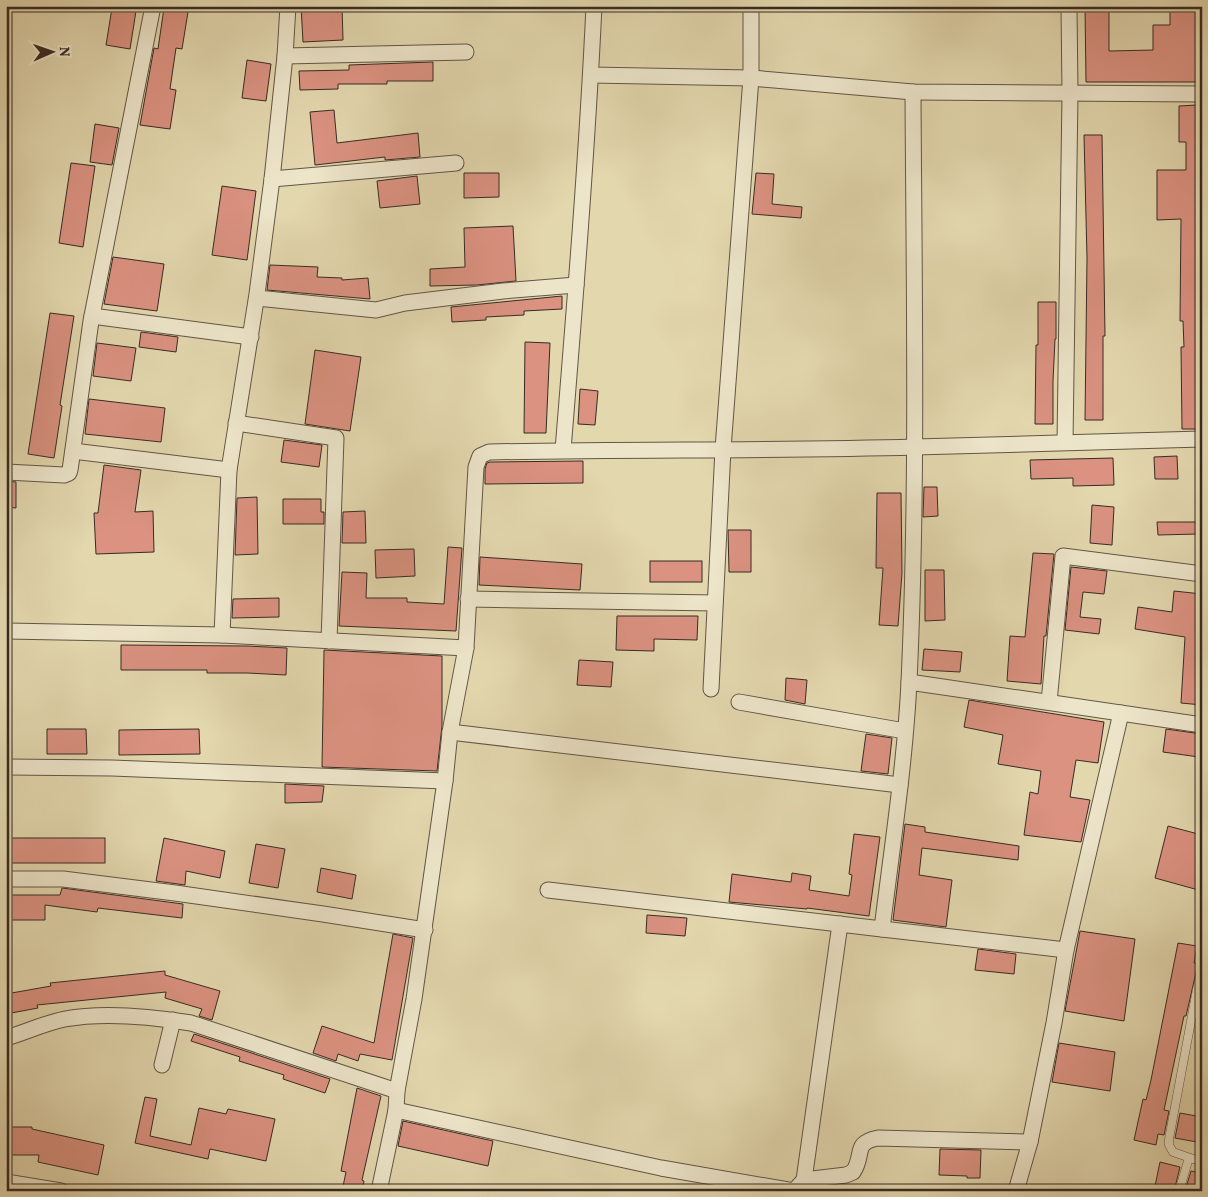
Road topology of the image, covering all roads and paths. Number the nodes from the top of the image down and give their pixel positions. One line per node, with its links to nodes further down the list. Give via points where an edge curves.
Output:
1 (153, 6): 17 (street)
2 (288, 6): 7 (street)
3 (594, 6): 8 (street)
4 (750, 6): 9 (street)
5 (1069, 6): 11 (street)
6 (466, 52): 7 (street)
7 (285, 56): 14 (street)
8 (591, 75): 9 (street); 15 (street)
9 (750, 78): 10 (street); 23 (street)
10 (912, 92): 11 (street); 22 (street)
11 (1070, 94): 12 (street); 21 (street)
12 (1202, 94)
13 (456, 163): 14 (street)
14 (272, 179): 16 (street)
15 (576, 285): 16 (street, via 406,303 376,310); 24 (street)
16 (257, 298): 18 (street)
17 (92, 316): 18 (street); 25 (street)
18 (250, 336): 19 (street)
19 (236, 423): 26 (street); 33 (street, via 336,438)
20 (1202, 439): 21 (street)
21 (1065, 442): 22 (street)
22 (915, 447): 23 (street); 35 (street)
23 (723, 449): 24 (street); 30 (street)
24 (562, 450): 29 (street, via 489,452 480,456 476,468)
25 (73, 451): 26 (street); 27 (street, via 69,473 64,475)
26 (229, 470): 32 (street)
27 (6, 472)
28 (1202, 574): 38 (street, via 1063,556)
29 (468, 599): 30 (street); 34 (street)
30 (715, 604): 36 (street)
31 (6, 631): 32 (street)
32 (222, 635): 33 (street)
33 (328, 641): 34 (street)
34 (466, 648): 42 (street)
35 (909, 682): 38 (street); 41 (street)
36 (710, 689)
37 (739, 702): 41 (street)
38 (1049, 702): 39 (street)
39 (1121, 713): 40 (street); 51 (street)
40 (1202, 725)
41 (905, 731): 45 (street)
42 (450, 732): 44 (street); 45 (street)
43 (6, 767): 44 (street)
44 (445, 781): 50 (street)
45 (900, 785): 49 (street)
46 (6, 879): 50 (street, via 63,879)
47 (548, 890): 48 (street)
48 (840, 924): 49 (street); 62 (street)
49 (882, 929): 51 (street)
50 (425, 930): 56 (street)
51 (1066, 950): 58 (street)
52 (1202, 969): 59 (lane, via 1169,1139 1173,1152)
53 (173, 1020): 54 (street, via 101,1015 65,1020); 55 (street); 56 (street, via 192,1023)
54 (6, 1038)
55 (162, 1065)
56 (397, 1091): 57 (street)
57 (396, 1110): 62 (street, via 661,1168 794,1191); 64 (street)
58 (1030, 1142): 62 (street, via 867,1140 862,1144 853,1172); 65 (street)
59 (1189, 1158): 60 (lane); 66 (lane)
60 (1202, 1162)
61 (6, 1182): 63 (street)
62 (800, 1186)
63 (61, 1191)
64 (379, 1191)
65 (1016, 1191)
66 (1180, 1191)

